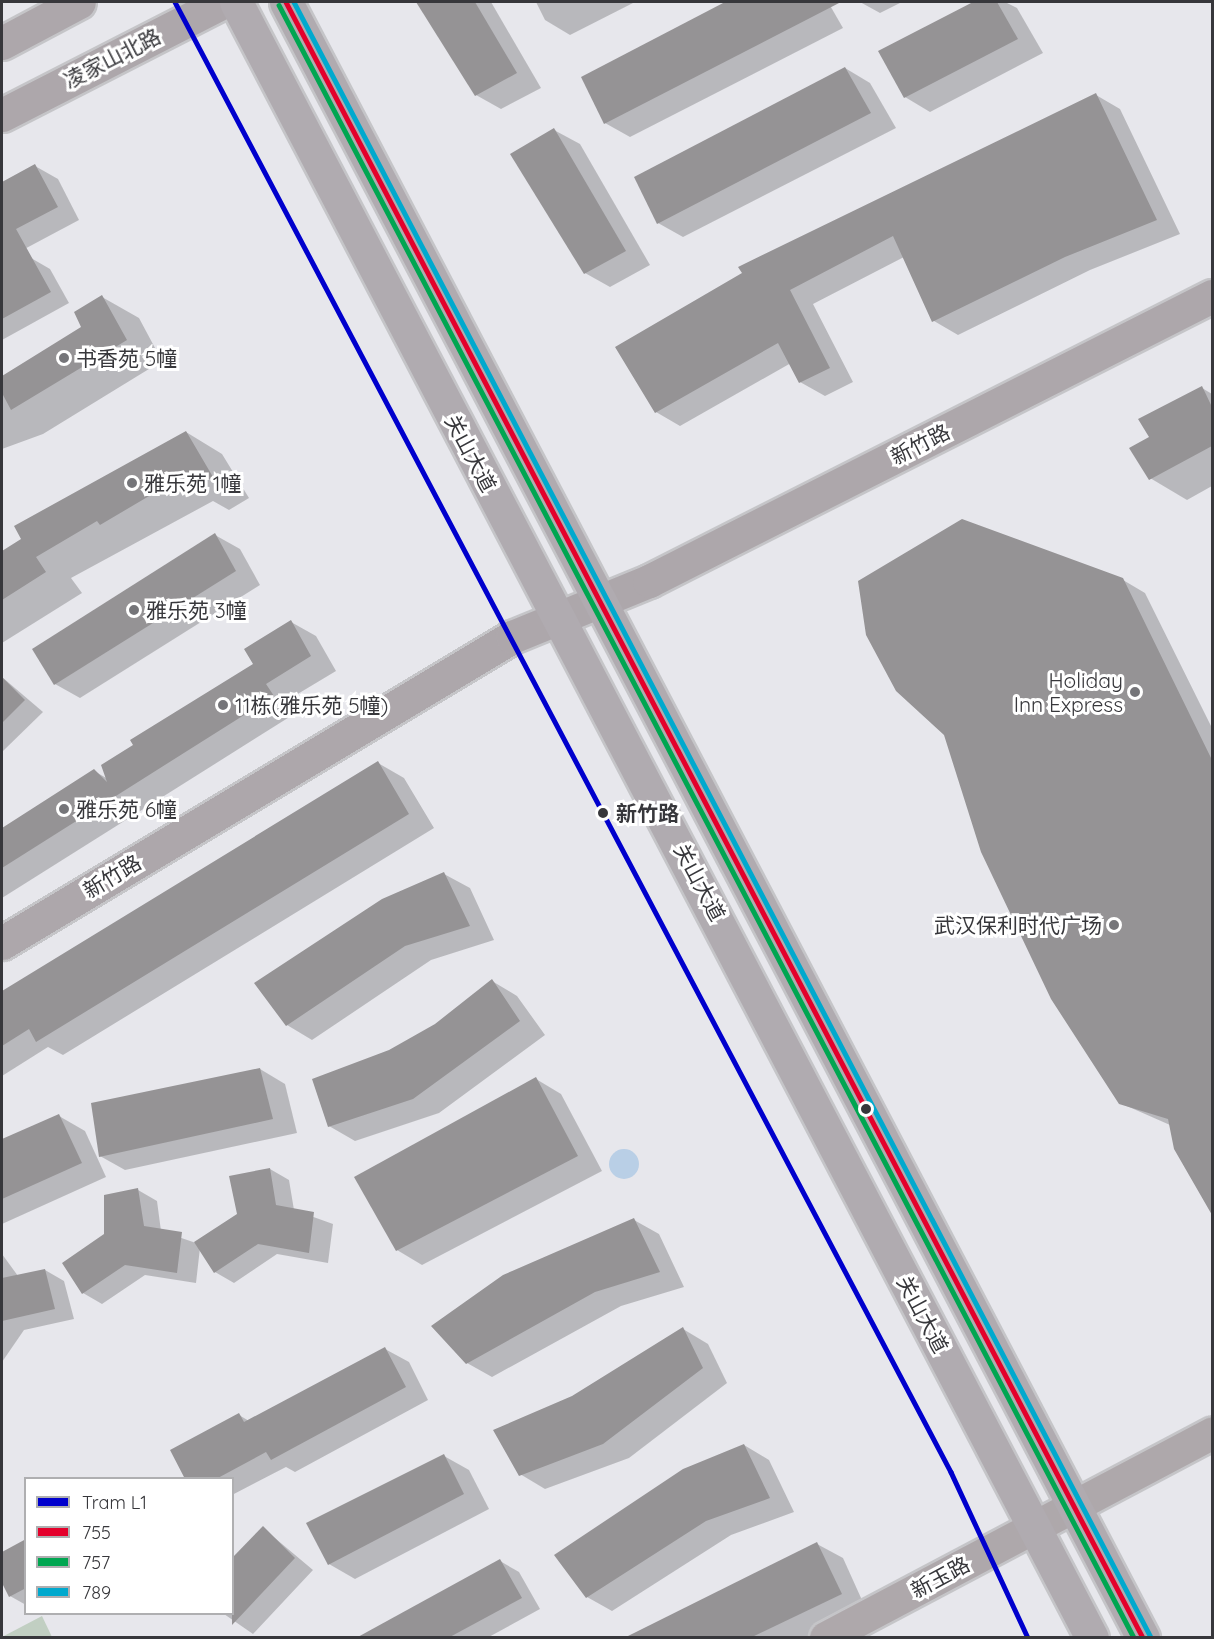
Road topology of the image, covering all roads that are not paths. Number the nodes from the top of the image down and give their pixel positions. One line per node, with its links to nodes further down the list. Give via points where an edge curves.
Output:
1 (79, 2): 5 (main road)
2 (223, 2): 6 (main road, 凌家山北路)
3 (236, 2): 9 (main road, 关山大道)
4 (286, 2): 8 (main road, 关山大道)
5 (2, 43)
6 (2, 115)
7 (1212, 296): 8 (main road, 新竹路, via 649,581)
8 (598, 600): 9 (main road, 新竹路); 12 (main road, 关山大道, via 1004,1373)
9 (561, 617): 10 (main road, 新竹路, via 504,641); 13 (main road, 关山大道)
10 (2, 943)
11 (1212, 1434): 12 (street, 新玉路)
12 (1078, 1505): 13 (street, 新玉路); 16 (main road, 关山大道)
13 (1034, 1529): 14 (street, 新玉路); 15 (main road, 关山大道)
14 (826, 1638)
15 (1092, 1638)
16 (1143, 1638)

